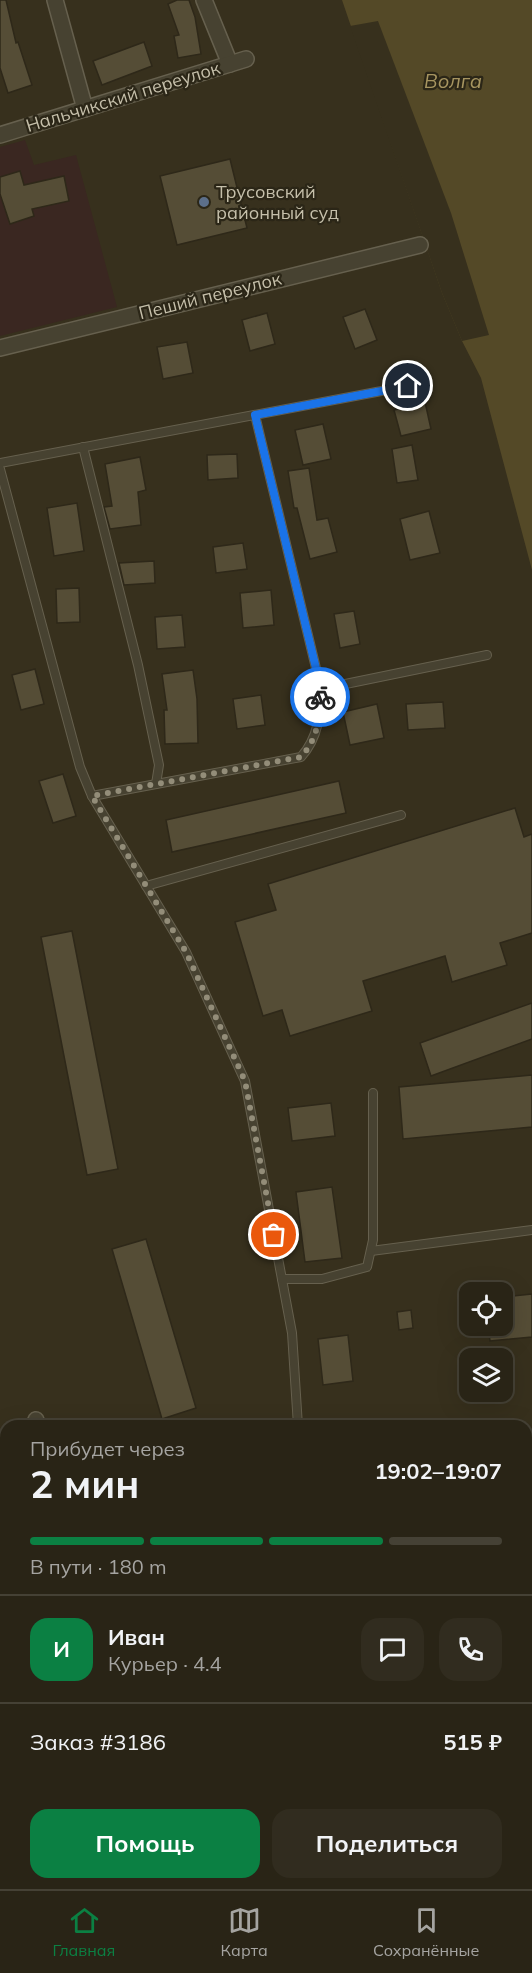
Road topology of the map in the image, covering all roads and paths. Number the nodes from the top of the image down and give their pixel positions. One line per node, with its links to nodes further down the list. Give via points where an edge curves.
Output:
1 (55, 0): 5 (street)
2 (204, 0): 4 (street)
3 (246, 59): 4 (street, Нальчикский переулок)
4 (230, 64): 5 (street, Нальчикский переулок)
5 (85, 109): 6 (street, Нальчикский переулок)
6 (0, 135)
7 (420, 244): 8 (street, Пеший переулок)
8 (0, 348)
9 (408, 386): 10 (lane)
10 (255, 415): 11 (lane); 15 (lane)
11 (83, 447): 12 (lane); 16 (lane, via 140,676 159,765)
12 (0, 463)
13 (0, 469): 17 (lane, via 80,767)
14 (487, 655): 15 (lane)
15 (321, 689): 16 (lane, via 316,735 301,757)
16 (156, 784): 17 (lane)
17 (92, 796): 19 (lane)
18 (401, 815): 19 (lane)
19 (146, 886): 23 (lane, via 186,952 245,1081)
20 (373, 1093): 22 (lane)
21 (532, 1230): 22 (lane)
22 (371, 1251): 23 (lane, via 367,1267 322,1279)
23 (282, 1279): 24 (lane, via 292,1333)
24 (298, 1420)

